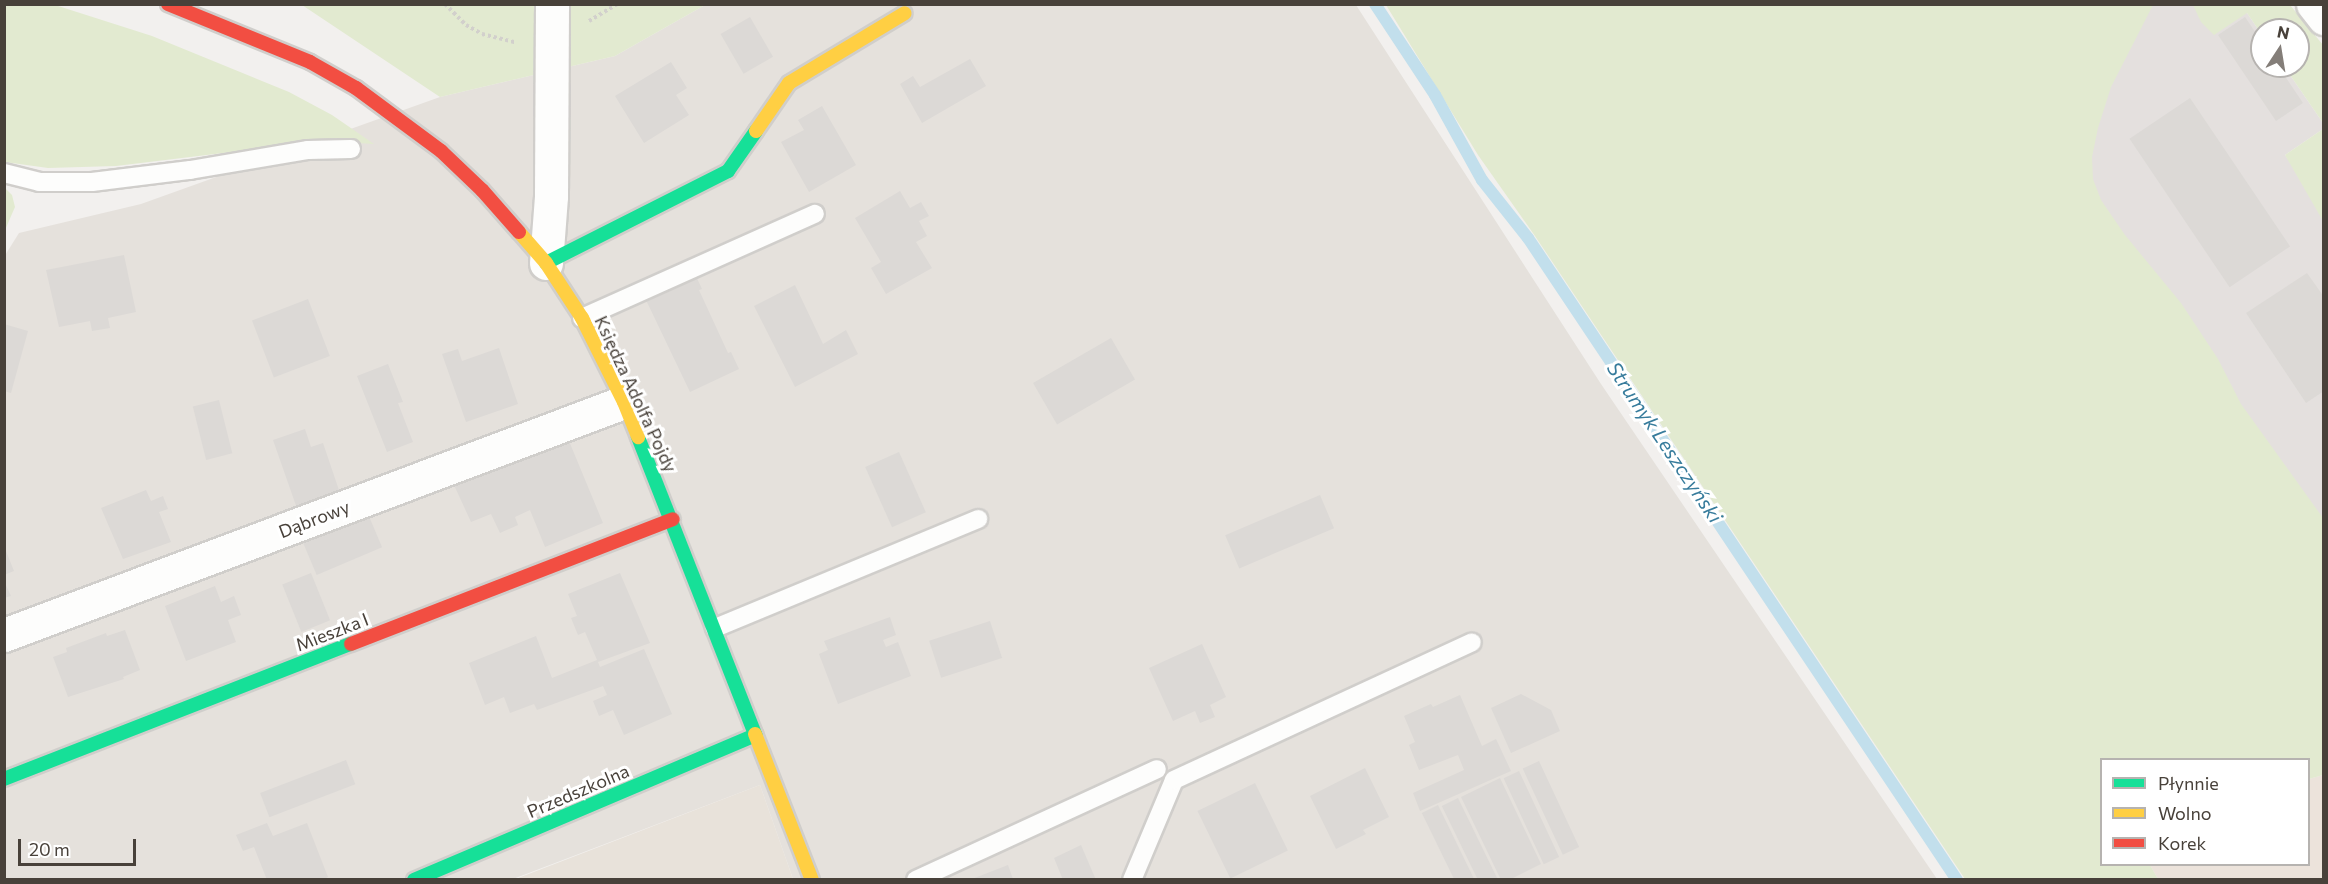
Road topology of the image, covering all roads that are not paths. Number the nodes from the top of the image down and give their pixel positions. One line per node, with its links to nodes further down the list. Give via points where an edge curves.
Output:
1 (168, 4): 9 (street, Księdza Adolfa Pojdy, via 299,57 357,88 441,151 482,190)
2 (552, 4): 9 (street, via 551,196)
3 (2313, 4): 5 (street)
4 (905, 13): 9 (street, via 789,83 728,171)
5 (2324, 18)
6 (351, 149): 7 (lane, via 308,150 92,182 39,182)
7 (4, 173)
8 (815, 214): 10 (lane)
9 (546, 263): 10 (street, Księdza Adolfa Pojdy)
10 (582, 318): 11 (street, Księdza Adolfa Pojdy)
11 (624, 402): 12 (street, Księdza Adolfa Pojdy); 15 (street, Dąbrowy)
12 (673, 519): 14 (street, Księdza Adolfa Pojdy); 19 (street, Mieszka I)
13 (978, 519): 14 (lane)
14 (715, 628): 17 (street, Księdza Adolfa Pojdy)
15 (4, 635)
16 (1472, 642): 23 (lane, via 1174,780)
17 (756, 735): 20 (street, Przedszkolna); 21 (street, Księdza Adolfa Pojdy)
18 (1157, 769): 22 (lane)
19 (4, 779)
20 (414, 879)
21 (812, 879)
22 (916, 879)
23 (1132, 879)

